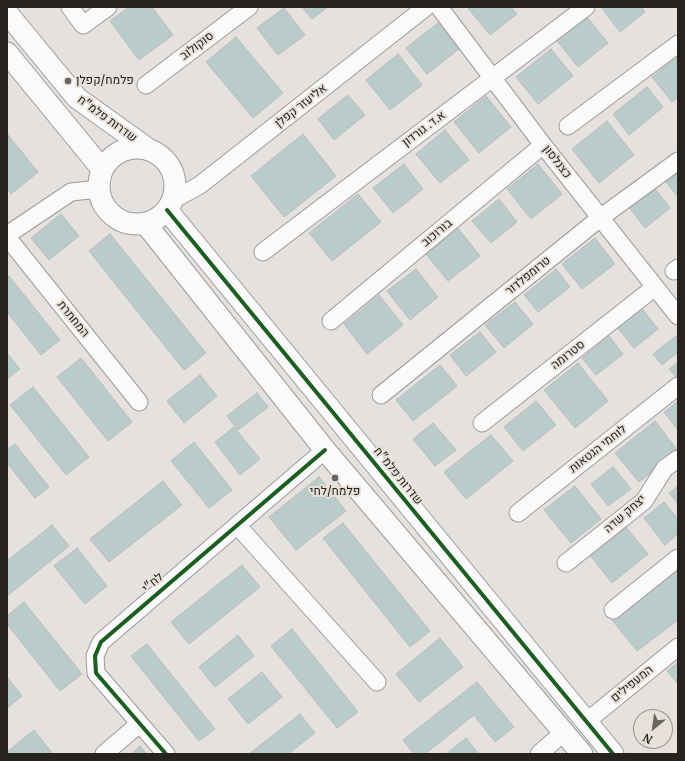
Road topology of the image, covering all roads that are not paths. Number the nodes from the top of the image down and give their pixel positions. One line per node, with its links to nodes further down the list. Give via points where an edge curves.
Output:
1 (70, 7): 2 (street, via 83,25)
2 (108, 7)
3 (249, 7): 11 (street, סוקולוב)
4 (426, 7): 18 (street, אליעזר קפלן, via 206,180)
5 (439, 7): 10 (street, כצנלסון)
6 (586, 7): 10 (street, א.ד. גורדון)
7 (7, 13): 14 (street, שדרות פלמ"ח, via 77,98)
8 (678, 44): 12 (street)
9 (7, 53): 16 (street)
10 (492, 77): 13 (street, כצנלסון); 22 (street, א.ד. גורדון)
11 (146, 85)
12 (568, 126)
13 (543, 145): 19 (street, כצנלסון); 25 (street, בורוכוב)
14 (148, 149): 16 (street, via 136,147 123,150 108,160); 18 (street, via 160,154 169,164 175,181)
15 (678, 161): 19 (street, טרומפלדור)
16 (102, 169): 17 (street)
17 (99, 189): 20 (street, via 102,202 114,216 132,224); 21 (street, המחתרת, via 71,192)
18 (170, 205): 20 (street, via 157,218); 39 (street, שדרות פלמ"ח)
19 (600, 218): 23 (street, כצנלסון); 27 (street, טרומפלדור)
20 (145, 223): 30 (street)
21 (7, 236): 28 (street, המחתרת)
22 (263, 252)
23 (654, 287): 24 (street, כצנלסון); 29 (street, סטרומה)
24 (678, 316)
25 (330, 321)
26 (678, 386): 32 (street, לוחמי הגטאות)
27 (381, 395)
28 (139, 402)
29 (482, 423)
30 (325, 450): 33 (street, לח"י); 41 (street)
31 (678, 459): 35 (street, יצחק שדה, via 665,468 644,501)
32 (518, 513)
33 (237, 525): 38 (street); 40 (street, לח"י, via 101,642 95,656 96,673)
34 (678, 558): 36 (street)
35 (566, 564)
36 (613, 610)
37 (678, 647): 39 (street, המעפילים)
38 (377, 682)
39 (586, 722): 46 (street, שדרות פלמ"ח)
40 (139, 724): 42 (street); 43 (street, לח"י)
41 (564, 732): 44 (street); 45 (street)
42 (104, 754)
43 (166, 754)
44 (539, 754)
45 (582, 754)
46 (613, 754)

